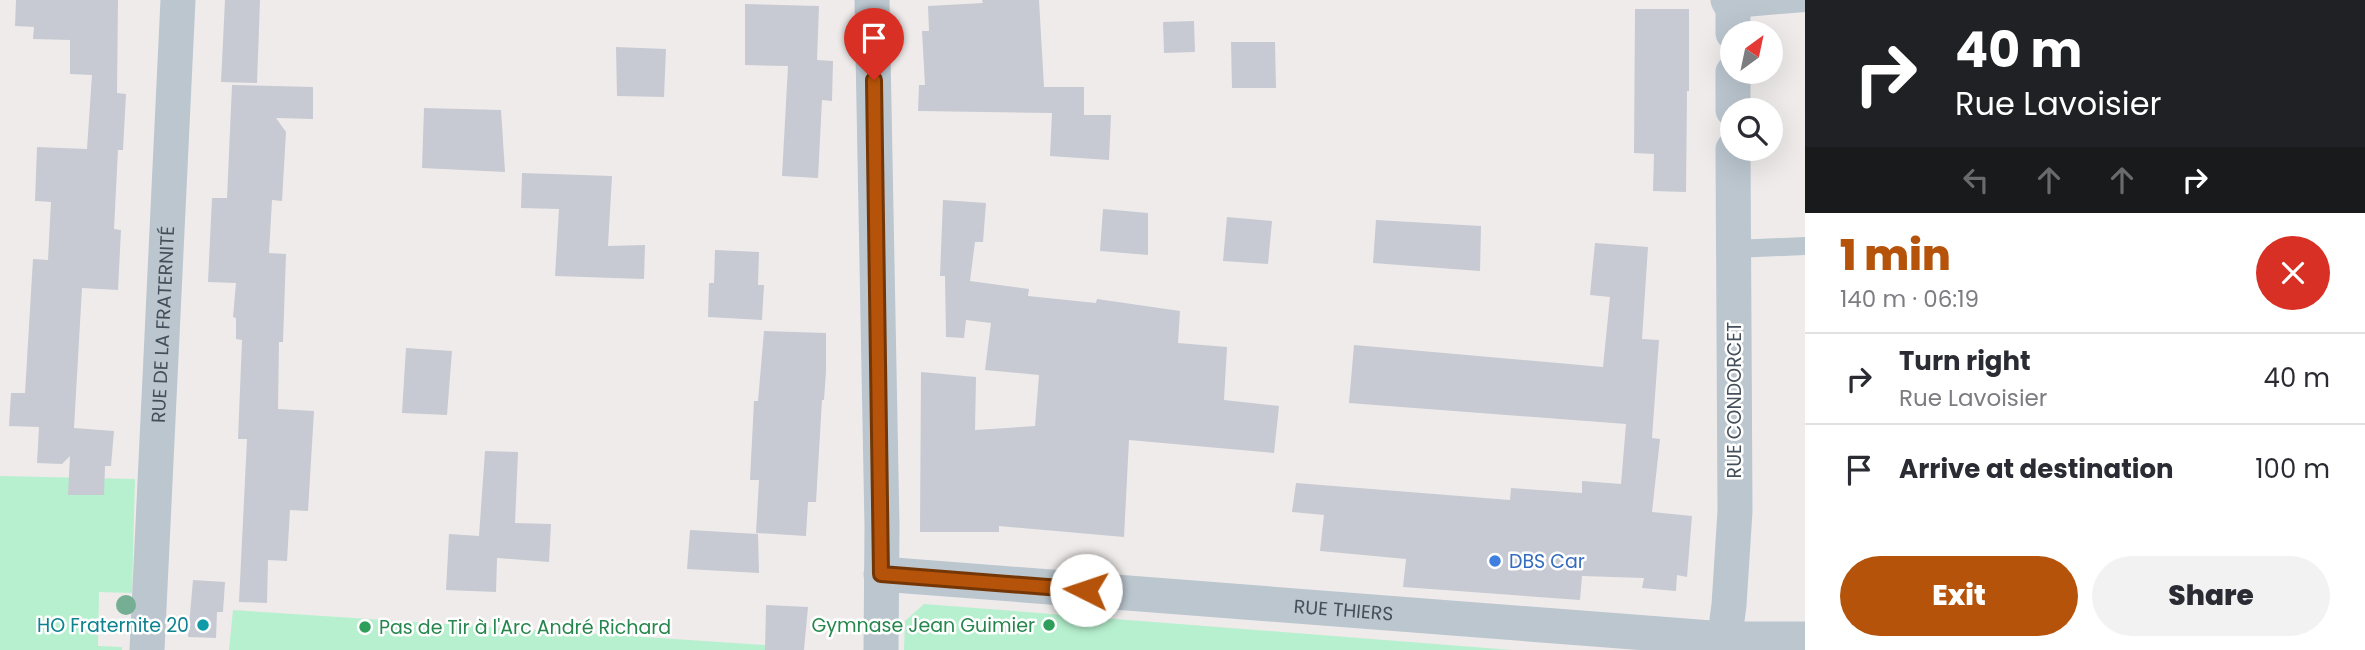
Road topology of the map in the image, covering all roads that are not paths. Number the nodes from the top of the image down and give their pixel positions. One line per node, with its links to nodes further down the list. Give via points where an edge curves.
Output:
1 (178, 0): 11 (street, RUE DE LA FRATERNITÉ)
2 (872, 0): 8 (street)
3 (1805, 3): 4 (lane)
4 (1731, 14)
5 (1733, 161): 7 (street, RUE CONDORCET)
6 (1805, 246): 7 (lane)
7 (1734, 249): 10 (street, RUE CONDORCET, via 1735,510)
8 (881, 574): 10 (street, RUE THIERS); 12 (street)
9 (1805, 639): 10 (street, RUE THIERS)
10 (1723, 644)
11 (147, 650)
12 (881, 650)

